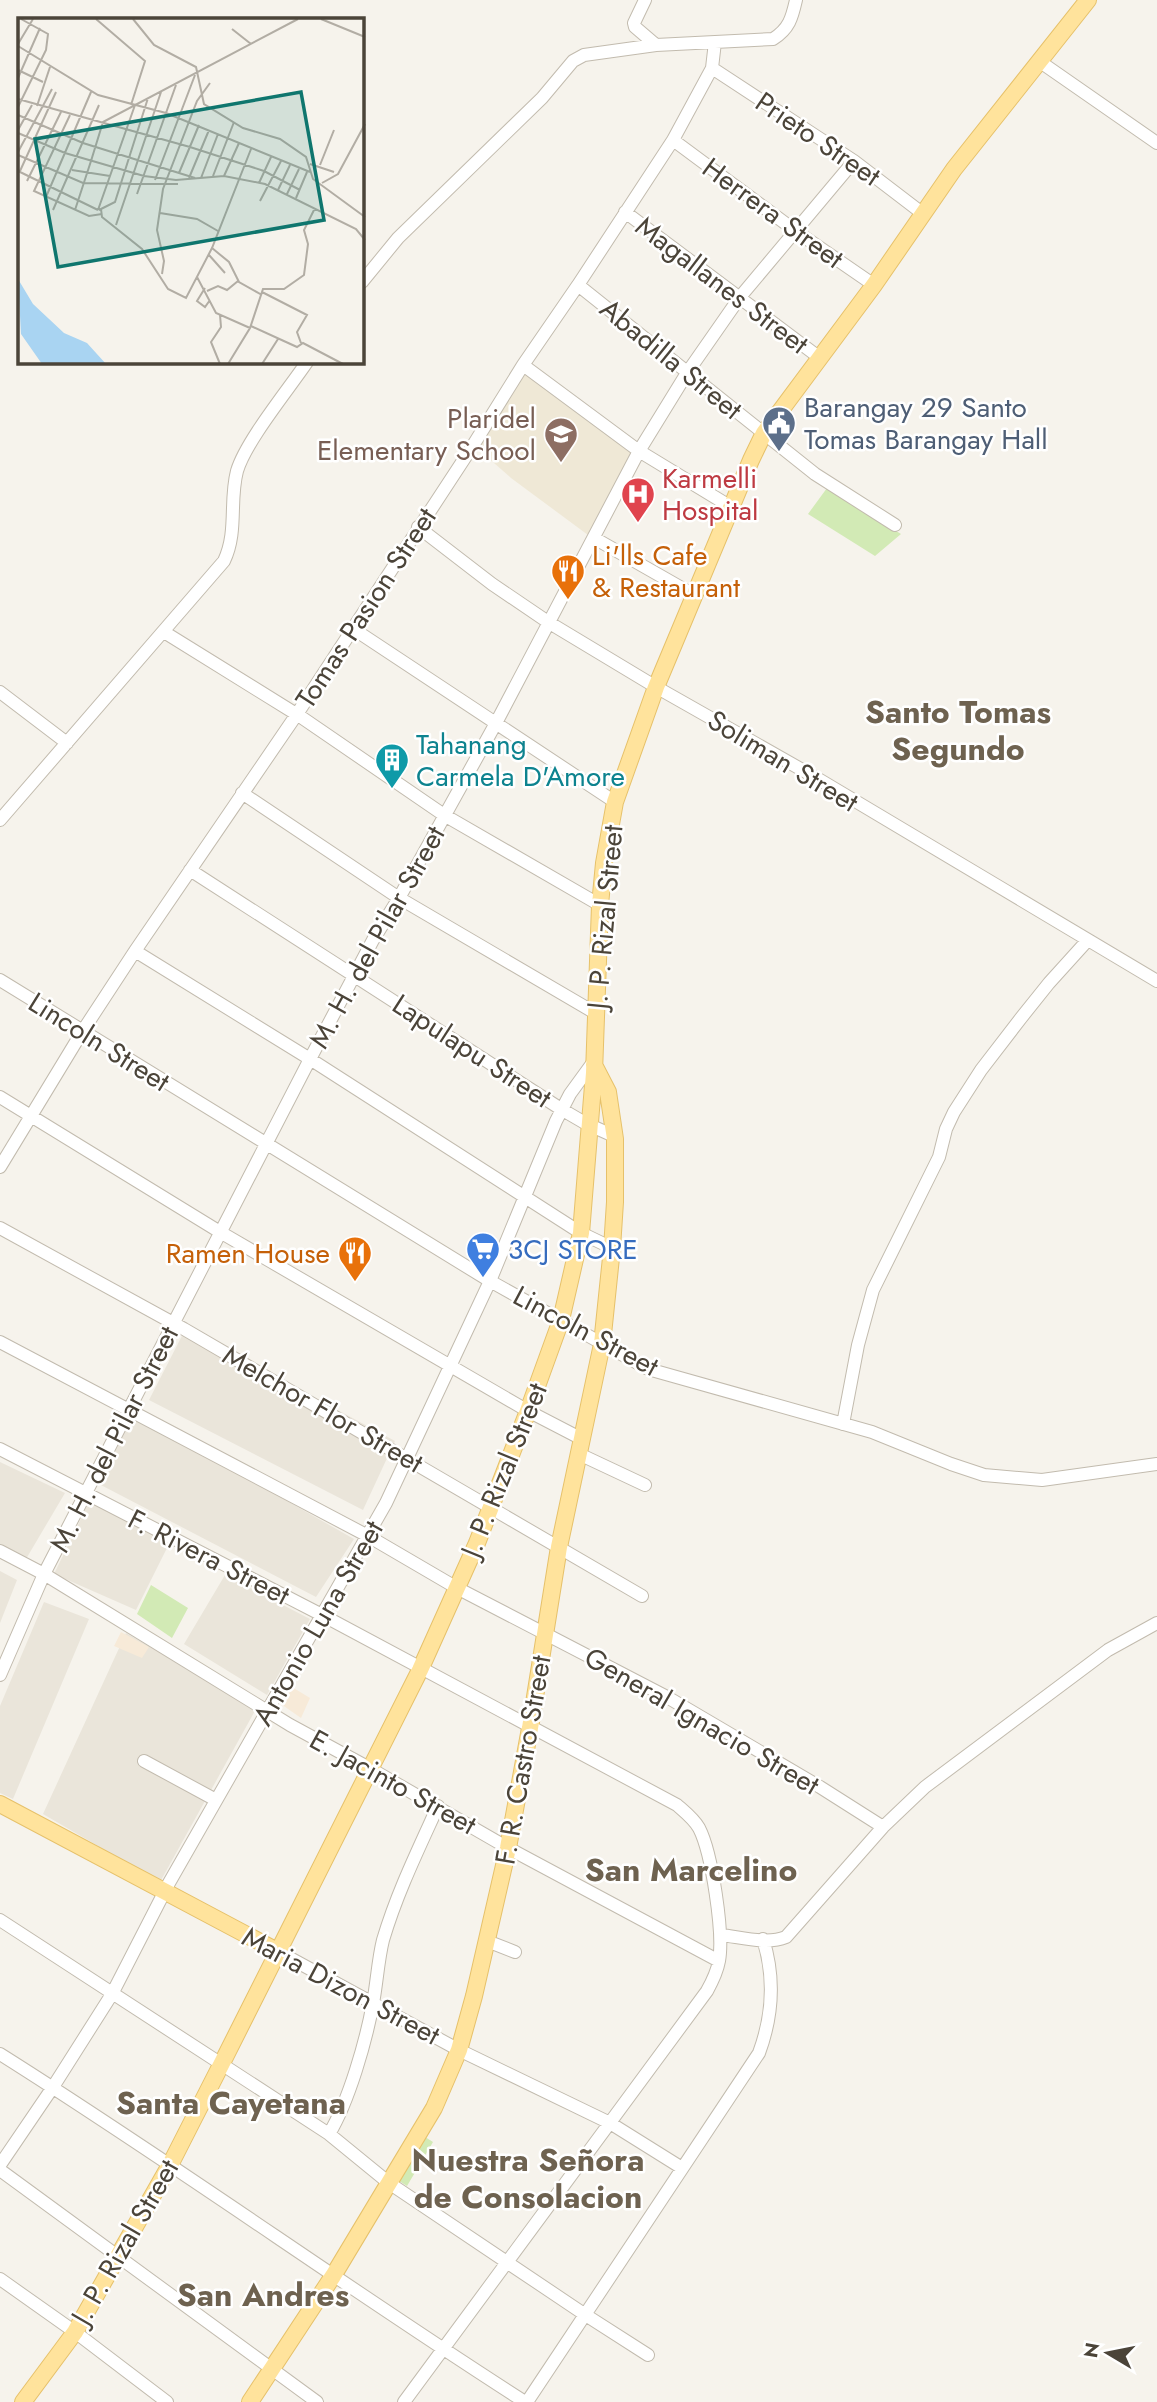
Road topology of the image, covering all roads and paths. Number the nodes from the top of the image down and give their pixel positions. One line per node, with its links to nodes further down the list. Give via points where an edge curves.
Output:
1 (645, 0): 5 (street, via 634,23)
2 (796, 0): 4 (street, via 789,24 773,39)
3 (1088, 0): 6 (main road, J. P. Rizal Street)
4 (715, 42): 5 (street); 7 (street, Tomas Pasion Street)
5 (656, 45): 14 (street, via 600,51 573,61 542,98 398,238)
6 (1040, 61): 9 (street); 12 (main road, J. P. Rizal Street)
7 (712, 68): 8 (street, Tomas Pasion Street); 10 (street, Prieto Street)
8 (673, 139): 11 (street, Tomas Pasion Street); 13 (street, Herrera Street)
9 (1157, 143)
10 (854, 161): 12 (street, Prieto Street); 13 (street, M. H. del Pilar Street)
11 (625, 212): 15 (street, Tomas Pasion Street); 17 (street, Magallanes Street)
12 (922, 213): 16 (main road, J. P. Rizal Street)
13 (797, 232): 16 (street, Herrera Street); 17 (street, M. H. del Pilar Street)
14 (364, 280)
15 (578, 285): 20 (street, Tomas Pasion Street); 21 (street, Abadilla Street)
16 (874, 285): 18 (main road, J. P. Rizal Street)
17 (740, 297): 18 (street, Magallanes Street); 21 (street, M. H. del Pilar Street)
18 (820, 358): 22 (main road, J. P. Rizal Street)
19 (306, 364): 31 (street, via 237,470 233,538 225,561)
20 (523, 365): 23 (street); 26 (street, Tomas Pasion Street)
21 (687, 373): 22 (street, Abadilla Street); 23 (street, M. H. del Pilar Street)
22 (765, 433): 24 (main road, J. P. Rizal Street); 25 (street, Abadilla Street, via 815,474)
23 (639, 451): 24 (street); 27 (street, M. H. del Pilar Street)
24 (731, 507): 28 (main road, J. P. Rizal Street)
25 (895, 526)
26 (418, 527): 29 (street, Soliman Street); 30 (street, Tomas Pasion Street)
27 (593, 538): 28 (street); 29 (street, M. H. del Pilar Street)
28 (694, 595): 32 (main road, J. P. Rizal Street)
29 (548, 622): 32 (street, Soliman Street); 35 (street, M. H. del Pilar Street)
30 (352, 628): 34 (street, Tomas Pasion Street); 35 (street)
31 (164, 632): 34 (street); 36 (street)
32 (656, 687): 38 (main road, J. P. Rizal Street); 44 (street, Soliman Street)
33 (0, 692): 36 (street)
34 (297, 715): 37 (street, Tomas Pasion Street); 39 (street)
35 (496, 723): 38 (street); 39 (street, M. H. del Pilar Street)
36 (68, 743): 40 (street)
37 (242, 793): 41 (street, Tomas Pasion Street); 42 (street)
38 (615, 802): 43 (main road, J. P. Rizal Street)
39 (444, 815): 42 (street, M. H. del Pilar Street); 43 (street)
40 (0, 820)
41 (190, 870): 45 (street, Tomas Pasion Street); 46 (street, Lapulapu Street)
42 (400, 898): 46 (street, M. H. del Pilar Street); 49 (street)
43 (600, 905): 49 (main road, J. P. Rizal Street)
44 (1087, 941): 48 (street, Soliman Street); 73 (street, via 997,1049 949,1122 934,1167 873,1290)
45 (135, 951): 50 (street, Tomas Pasion Street); 51 (street)
46 (355, 975): 51 (street, M. H. del Pilar Street); 54 (street, Lapulapu Street)
47 (0, 980): 50 (street, Lincoln Street)
48 (1157, 981)
49 (597, 1014): 52 (main road, J. P. Rizal Street)
50 (82, 1032): 55 (street, Tomas Pasion Street); 58 (street, Lincoln Street)
51 (310, 1059): 58 (street, M. H. del Pilar Street); 60 (street)
52 (594, 1063): 54 (street, Antonio Luna Street); 56 (main road, J. P. Rizal Street); 57 (main road, F. R. Castro Street, via 608,1092)
53 (0, 1097): 55 (street)
54 (561, 1109): 56 (street, Lapulapu Street); 60 (street, Antonio Luna Street)
55 (31, 1115): 59 (street, Tomas Pasion Street); 62 (street)
56 (589, 1125): 57 (street, Lapulapu Street); 63 (main road, J. P. Rizal Street)
57 (614, 1136): 64 (main road, F. R. Castro Street)
58 (267, 1144): 62 (street, M. H. del Pilar Street); 65 (street, Lincoln Street)
59 (0, 1167)
60 (526, 1198): 63 (street); 65 (street, Antonio Luna Street)
61 (0, 1228): 67 (street, Melchor Flor Street)
62 (220, 1232): 67 (street, M. H. del Pilar Street); 70 (street)
63 (581, 1233): 64 (street); 66 (main road, J. P. Rizal Street)
64 (612, 1248): 69 (main road, F. R. Castro Street)
65 (491, 1280): 66 (street, Lincoln Street); 70 (street, Antonio Luna Street)
66 (561, 1320): 69 (street, Lincoln Street); 72 (main road, J. P. Rizal Street)
67 (173, 1323): 71 (street, M. H. del Pilar Street); 76 (street, Melchor Flor Street)
68 (0, 1342): 71 (street, General Ignacio Street)
69 (602, 1344): 73 (street, Lincoln Street, via 648,1369); 74 (main road, F. R. Castro Street)
70 (452, 1366): 72 (street); 76 (street, Antonio Luna Street)
71 (128, 1410): 79 (street, M. H. del Pilar Street); 81 (street, General Ignacio Street)
72 (528, 1411): 74 (street); 80 (main road, J. P. Rizal Street)
73 (843, 1424): 77 (street, Lincoln Street, via 997,1477 1042,1480)
74 (580, 1446): 78 (street); 82 (main road, F. R. Castro Street)
75 (0, 1449): 79 (street, F. Rivera Street)
76 (409, 1459): 80 (street, Melchor Flor Street); 81 (street, Antonio Luna Street)
77 (1157, 1464)
78 (645, 1485)
79 (87, 1493): 84 (street, M. H. del Pilar Street); 87 (street, F. Rivera Street)
80 (491, 1507): 82 (street, Melchor Flor Street); 85 (main road, J. P. Rizal Street)
81 (368, 1536): 85 (street, General Ignacio Street); 87 (street, Antonio Luna Street)
82 (559, 1547): 86 (street, Melchor Flor Street); 89 (main road, F. R. Castro Street)
83 (0, 1550): 84 (street, E. Jacinto Street)
84 (44, 1574): 91 (street, M. H. del Pilar Street); 92 (street, E. Jacinto Street)
85 (457, 1588): 89 (street, General Ignacio Street); 90 (main road, J. P. Rizal Street)
86 (642, 1596)
87 (322, 1615): 90 (street, F. Rivera Street); 92 (street, Antonio Luna Street)
88 (1157, 1623): 99 (street, via 1078,1671 925,1787)
89 (545, 1633): 93 (main road, F. R. Castro Street); 99 (street, General Ignacio Street, via 667,1697)
90 (421, 1670): 93 (street, F. Rivera Street); 95 (main road, J. P. Rizal Street)
91 (0, 1675)
92 (268, 1710): 95 (street, E. Jacinto Street); 96 (street, Antonio Luna Street)
93 (530, 1728): 100 (main road, F. R. Castro Street); 103 (street, F. Rivera Street, via 677,1805 690,1817 708,1853)
94 (144, 1761): 96 (street)
95 (371, 1769): 98 (street, E. Jacinto Street); 106 (main road, J. P. Rizal Street)
96 (216, 1800): 101 (street, Antonio Luna Street)
97 (0, 1804): 101 (main road, Maria Dizon Street)
98 (438, 1806): 100 (street, E. Jacinto Street); 110 (street, via 393,1910 379,1956)
99 (884, 1827): 104 (street, via 792,1932 779,1940)
100 (508, 1848): 105 (main road, F. R. Castro Street); 108 (street, E. Jacinto Street)
101 (164, 1892): 106 (main road, Maria Dizon Street); 109 (street, Antonio Luna Street)
102 (0, 1920): 109 (street)
103 (721, 1935): 104 (street); 108 (street, F. Rivera Street)
104 (763, 1940): 119 (street, via 771,1984 769,2017 759,2053)
105 (487, 1941): 107 (street); 111 (main road, F. R. Castro Street)
106 (278, 1951): 110 (street, Maria Dizon Street); 113 (main road, J. P. Rizal Street)
107 (515, 1952)
108 (719, 1961): 115 (street, F. Rivera Street, via 707,1991)
109 (112, 1994): 113 (street); 114 (street, Antonio Luna Street)
110 (373, 2004): 111 (street, Maria Dizon Street); 116 (street, via 347,2095)
111 (459, 2050): 115 (street, Maria Dizon Street); 120 (main road, F. R. Castro Street, via 434,2108)
112 (0, 2054): 114 (street)
113 (221, 2065): 116 (street); 117 (main road, J. P. Rizal Street)
114 (53, 2088): 117 (street); 118 (street, Antonio Luna Street)
115 (610, 2123): 119 (street, Maria Dizon Street); 122 (street, F. Rivera Street)
116 (329, 2134): 120 (street)
117 (170, 2165): 121 (main road, J. P. Rizal Street); 123 (street)
118 (0, 2167): 121 (street)
119 (682, 2168): 125 (street)
120 (389, 2183): 122 (street); 123 (main road, F. R. Castro Street)
121 (119, 2256): 126 (main road, J. P. Rizal Street); 129 (street)
122 (506, 2262): 125 (street); 127 (street, F. Rivera Street)
123 (333, 2276): 127 (street); 129 (main road, F. R. Castro Street)
124 (0, 2279): 126 (street)
125 (584, 2314): 128 (street); 135 (street)
126 (75, 2332): 130 (main road, J. P. Rizal Street); 131 (street)
127 (443, 2350): 134 (street, F. Rivera Street); 135 (street)
128 (648, 2355)
129 (272, 2371): 132 (main road, F. R. Castro Street); 133 (street)
130 (23, 2402)
131 (167, 2402)
132 (250, 2402)
133 (317, 2402)
134 (404, 2402)
135 (526, 2402)

